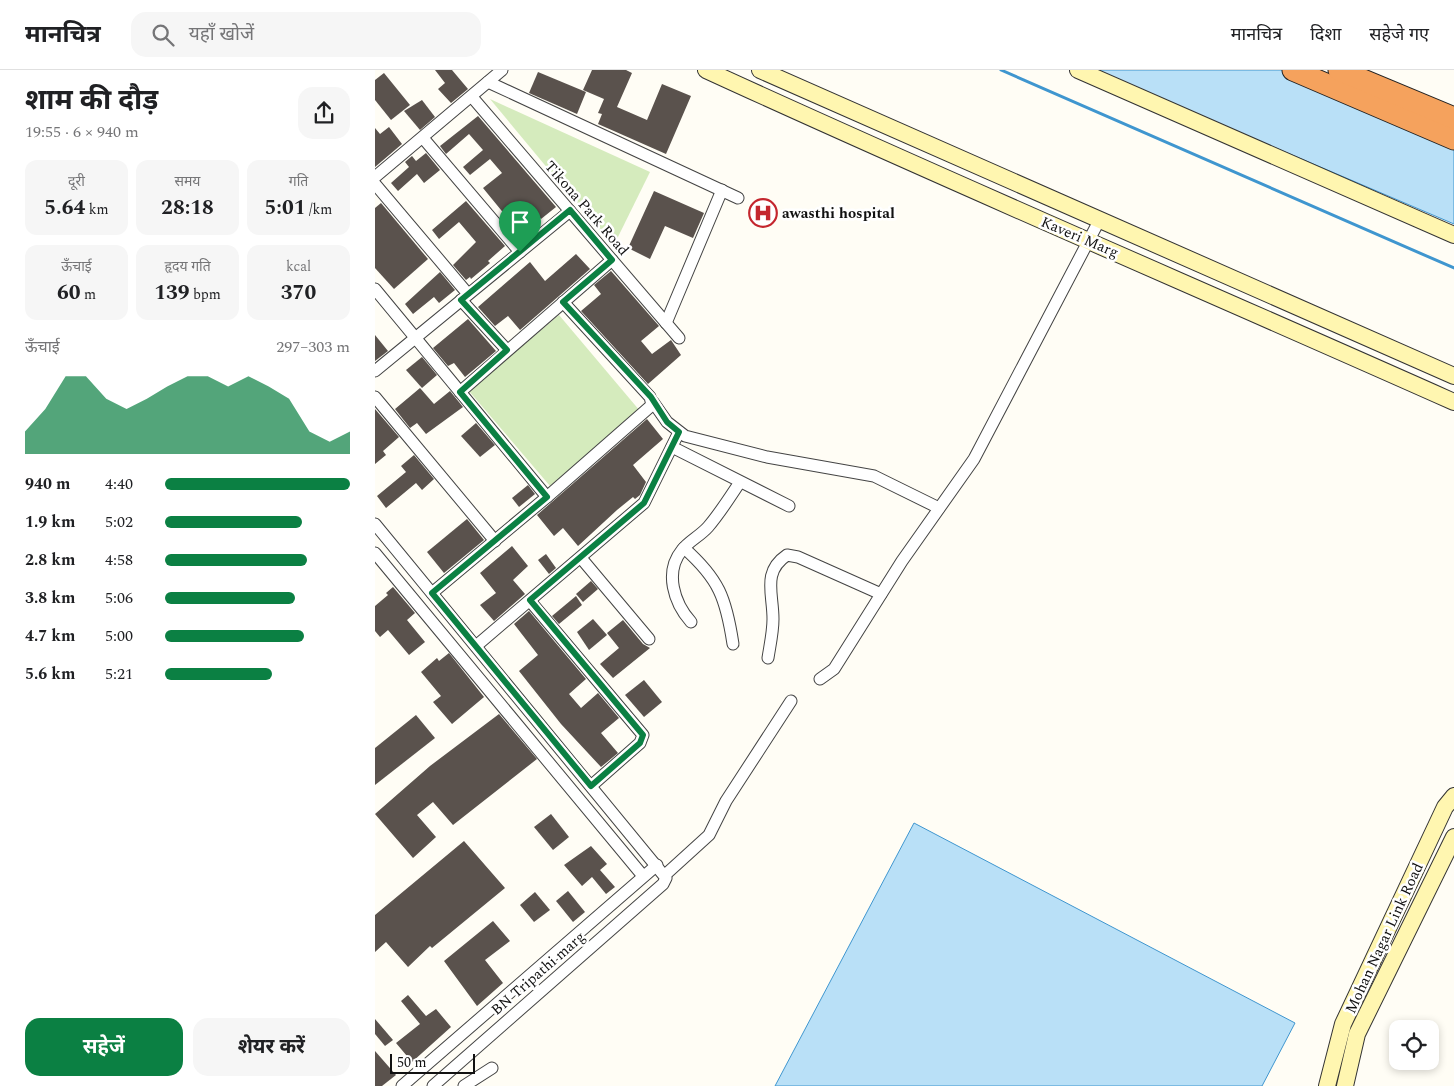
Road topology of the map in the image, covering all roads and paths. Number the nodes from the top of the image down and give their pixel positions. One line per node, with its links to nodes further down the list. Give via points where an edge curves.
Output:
1 (502, 70): 7 (street)
2 (706, 70): 13 (street, Kaveri Marg)
3 (760, 70): 10 (street, Kaveri Marg)
4 (1078, 70): 20 (street)
5 (1293, 70): 12 (highway)
6 (1339, 70): 9 (highway)
7 (487, 82): 8 (street); 16 (street)
8 (472, 97): 11 (street); 18 (street, Tikona Park Road)
9 (1454, 118)
10 (887, 126): 13 (street); 19 (street, Kaveri Marg)
11 (423, 138): 14 (street); 22 (street)
12 (1454, 139)
13 (878, 150): 21 (street, Kaveri Marg)
14 (375, 176)
15 (375, 184): 25 (street)
16 (722, 190): 17 (street); 27 (street)
17 (738, 198)
18 (570, 210): 22 (street); 23 (street, Tikona Park Road)
19 (1100, 219): 21 (street); 32 (street, Kaveri Marg)
20 (1454, 235)
21 (1090, 241): 36 (street, Kaveri Marg); 42 (street, via 978,451)
22 (520, 252): 25 (street)
23 (612, 260): 26 (street); 27 (street, Tikona Park Road)
24 (375, 290): 28 (street)
25 (465, 297): 28 (street); 30 (street)
26 (563, 302): 30 (street); 35 (street)
27 (666, 323): 29 (street, Tikona Park Road)
28 (415, 338): 31 (street); 33 (street)
29 (679, 338)
30 (507, 350): 33 (street)
31 (375, 370)
32 (1454, 376)
33 (460, 392): 40 (street)
34 (375, 397): 44 (street)
35 (653, 402): 37 (street, via 667,422); 40 (street, via 648,410)
36 (1454, 402)
37 (679, 432): 38 (street); 42 (street, via 767,457 874,476)
38 (672, 447): 39 (street); 47 (street, via 644,503)
39 (740, 482): 41 (street); 45 (street, via 709,526)
40 (547, 497): 44 (street)
41 (789, 506)
42 (939, 508): 49 (street)
43 (375, 524): 48 (street)
44 (495, 541): 48 (street)
45 (684, 548): 51 (street, via 677,558 673,588 683,613); 53 (street, via 718,586)
46 (375, 553): 62 (street)
47 (581, 558): 50 (street); 52 (street)
48 (432, 593): 54 (street)
49 (881, 594): 55 (street, via 787,555 778,562 769,577 773,624); 56 (street, via 834,669)
50 (530, 600): 54 (street); 58 (street, via 643,735 640,743)
51 (691, 622)
52 (649, 639)
53 (733, 644)
54 (476, 646): 58 (street)
55 (769, 658)
56 (821, 679)
57 (791, 701): 63 (street, BN Tripathi marg, via 726,801 709,835)
58 (591, 786): 61 (street)
59 (1454, 796): 68 (street, Mohan Nagar Link Road, via 1445,807 1343,1024)
60 (1454, 837): 69 (street, Mohan Nagar Link Road, via 1357,1034)
61 (657, 865): 62 (street); 63 (street)
62 (643, 876): 65 (street)
63 (664, 879): 66 (street, BN Tripathi marg)
64 (492, 1068): 67 (street)
65 (402, 1086)
66 (434, 1086)
67 (464, 1086)
68 (1327, 1086)
69 (1345, 1086)

